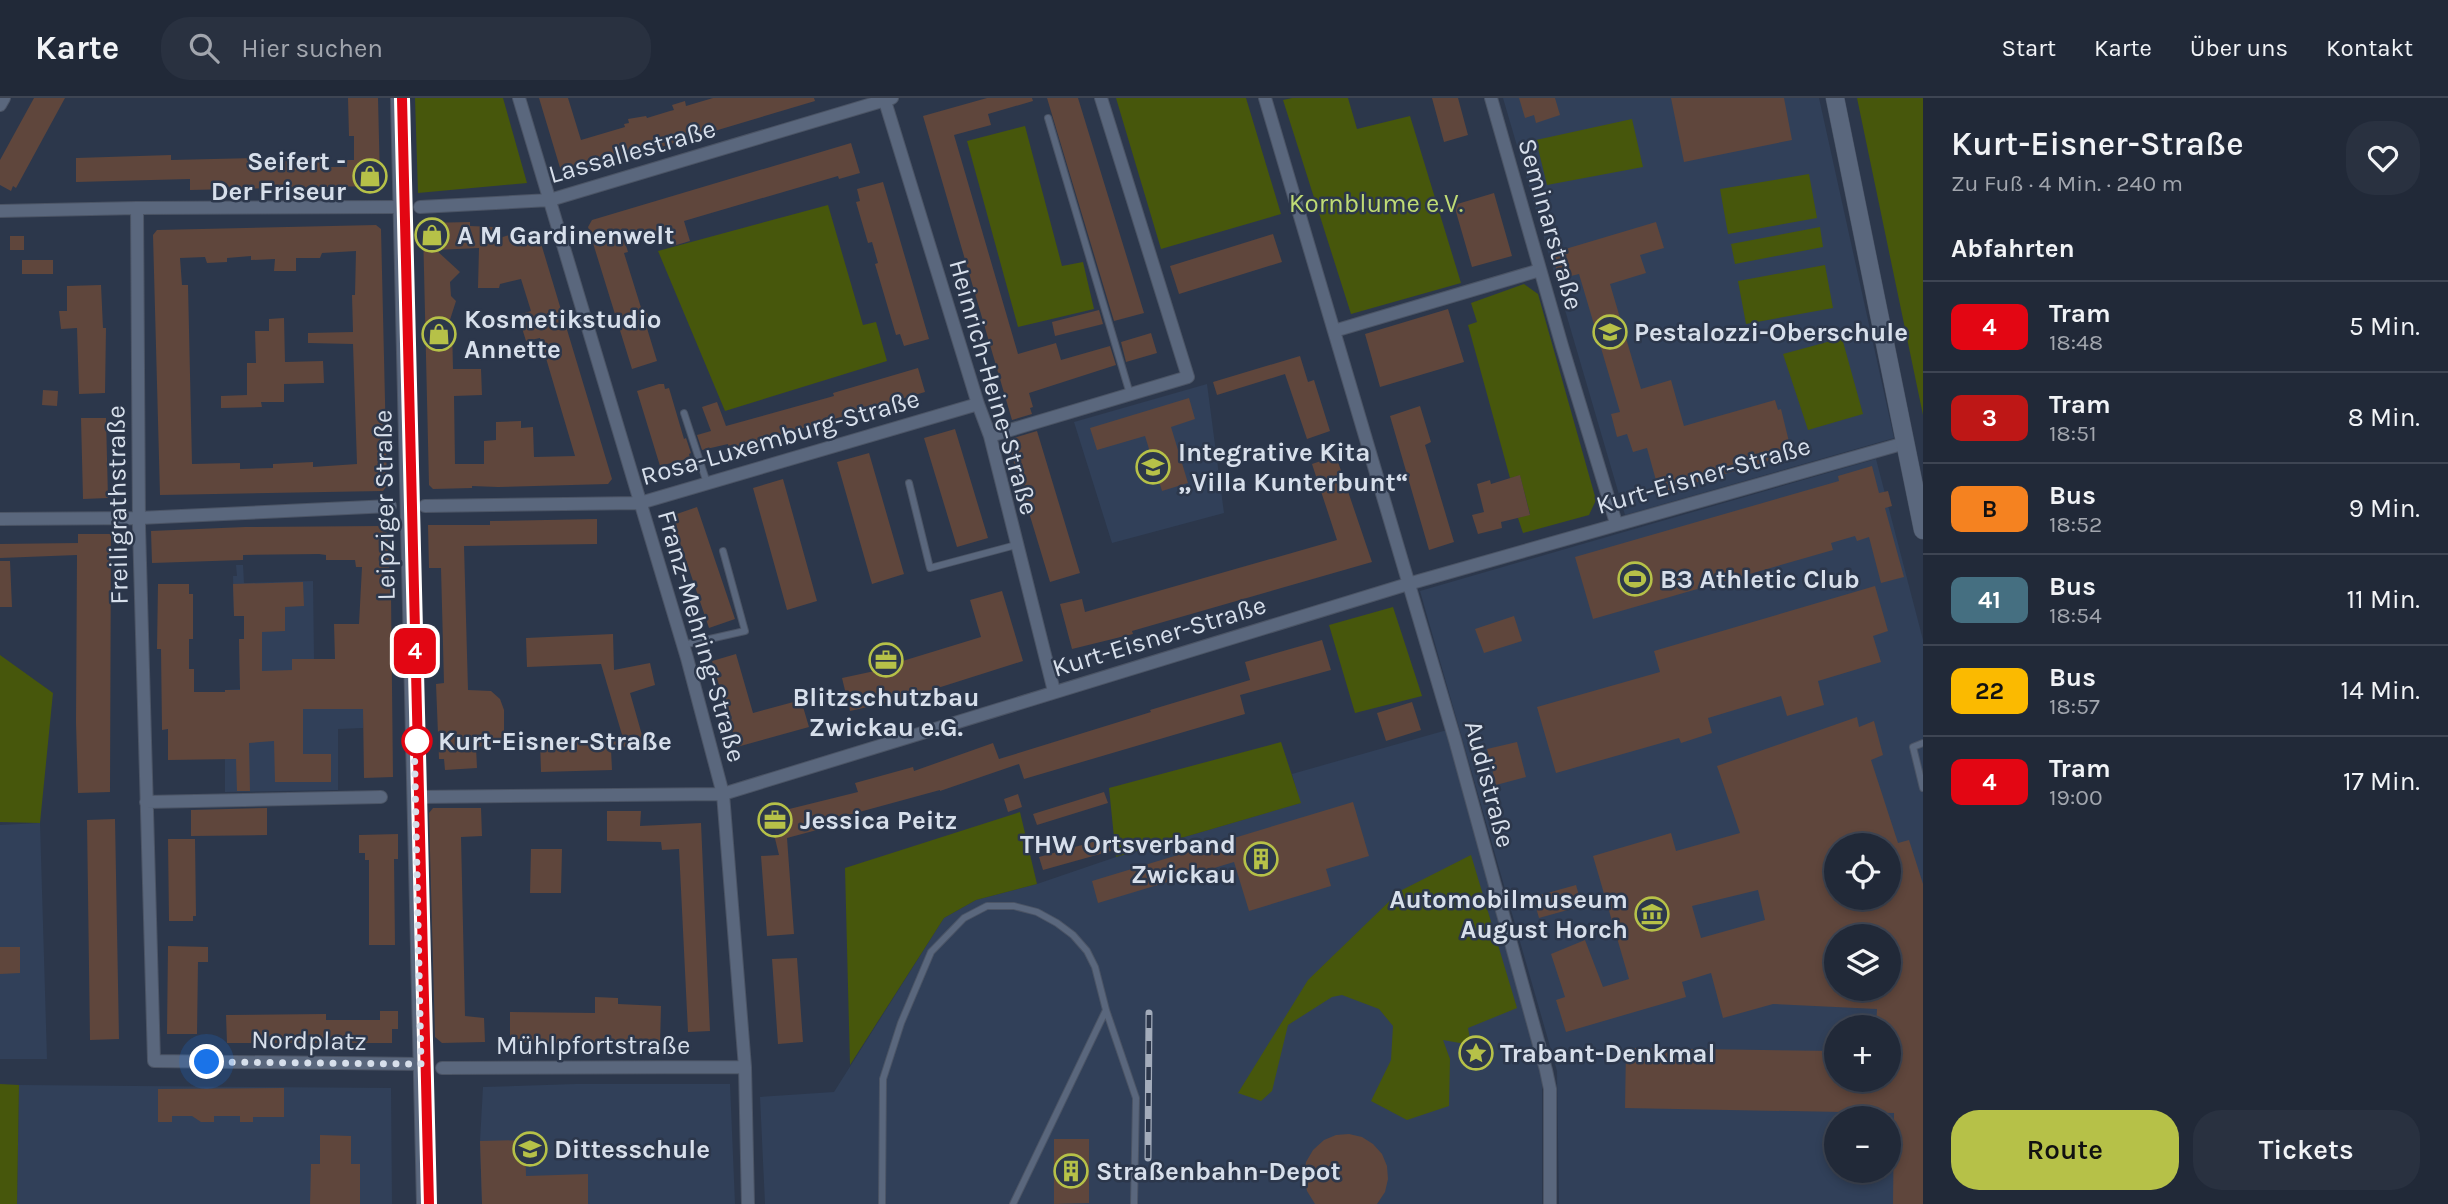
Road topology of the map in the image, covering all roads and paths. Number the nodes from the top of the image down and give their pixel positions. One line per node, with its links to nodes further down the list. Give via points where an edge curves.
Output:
1 (4, 98): 9 (street)
2 (399, 98): 12 (street, Leipziger Straße)
3 (519, 98): 11 (street, Franz-Mehring-Straße)
4 (1101, 98): 18 (street, via 1188,377)
5 (1265, 98): 17 (street, Audistraße)
6 (1492, 98): 16 (street, Seminarstraße)
7 (1835, 98): 22 (main road)
8 (887, 99): 11 (street, Lassallestraße); 19 (street, Heinrich-Heine-Straße)
9 (0, 105)
10 (1048, 118): 18 (lane)
11 (550, 200): 13 (street, Lassallestraße); 25 (street, Franz-Mehring-Straße)
12 (402, 207): 14 (street); 41 (street, Leipziger Straße)
13 (421, 207)
14 (137, 208): 15 (street); 29 (street, Freiligrathstraße)
15 (0, 211)
16 (1540, 270): 17 (street); 30 (street, Seminarstraße)
17 (1334, 331): 34 (street, Audistraße)
18 (1130, 394): 21 (street)
19 (978, 404): 21 (street, Heinrich-Heine-Straße); 23 (street, Rosa-Luxemburg-Straße)
20 (684, 413): 23 (lane)
21 (990, 436): 32 (street, Heinrich-Heine-Straße)
22 (1905, 443): 30 (street, Kurt-Eisner-Straße); 31 (main road)
23 (707, 483): 25 (street, Rosa-Luxemburg-Straße)
24 (909, 483): 32 (lane, via 930,568)
25 (640, 503): 27 (street, Rosa-Luxemburg-Straße); 35 (street, Franz-Mehring-Straße)
26 (390, 506): 29 (street)
27 (425, 506)
28 (0, 519): 29 (street)
29 (139, 519): 42 (street, Freiligrathstraße)
30 (1616, 523): 34 (street, Kurt-Eisner-Straße)
31 (1923, 530)
32 (1016, 545): 36 (street, Heinrich-Heine-Straße)
33 (723, 551): 35 (lane, via 745,631)
34 (1408, 584): 36 (street, Kurt-Eisner-Straße); 53 (street, Audistraße, via 1546,1070)
35 (683, 645): 39 (street, Franz-Mehring-Straße)
36 (1054, 691): 39 (street, Kurt-Eisner-Straße)
37 (1923, 743): 38 (lane, via 1913,747)
38 (1923, 788)
39 (723, 794): 41 (street, Kurt-Eisner-Straße); 46 (street, Franz-Mehring-Straße)
40 (381, 797): 42 (street)
41 (416, 797): 45 (street, Leipziger Straße)
42 (146, 802): 44 (street, Freiligrathstraße)
43 (1105, 1010): 50 (lane, via 1087,951 1057,923 1014,906 987,906 964,918 932,952 883,1079); 51 (lane); 52 (lane, via 1136,1098)
44 (154, 1061): 45 (street, Nordplatz)
45 (421, 1064): 48 (street, Leipziger Straße)
46 (745, 1067): 47 (street, Mühlpfortstraße); 49 (street, Franz-Mehring-Straße)
47 (442, 1068)
48 (425, 1204)
49 (748, 1204)
50 (882, 1204)
51 (1013, 1204)
52 (1134, 1204)
53 (1550, 1204)

